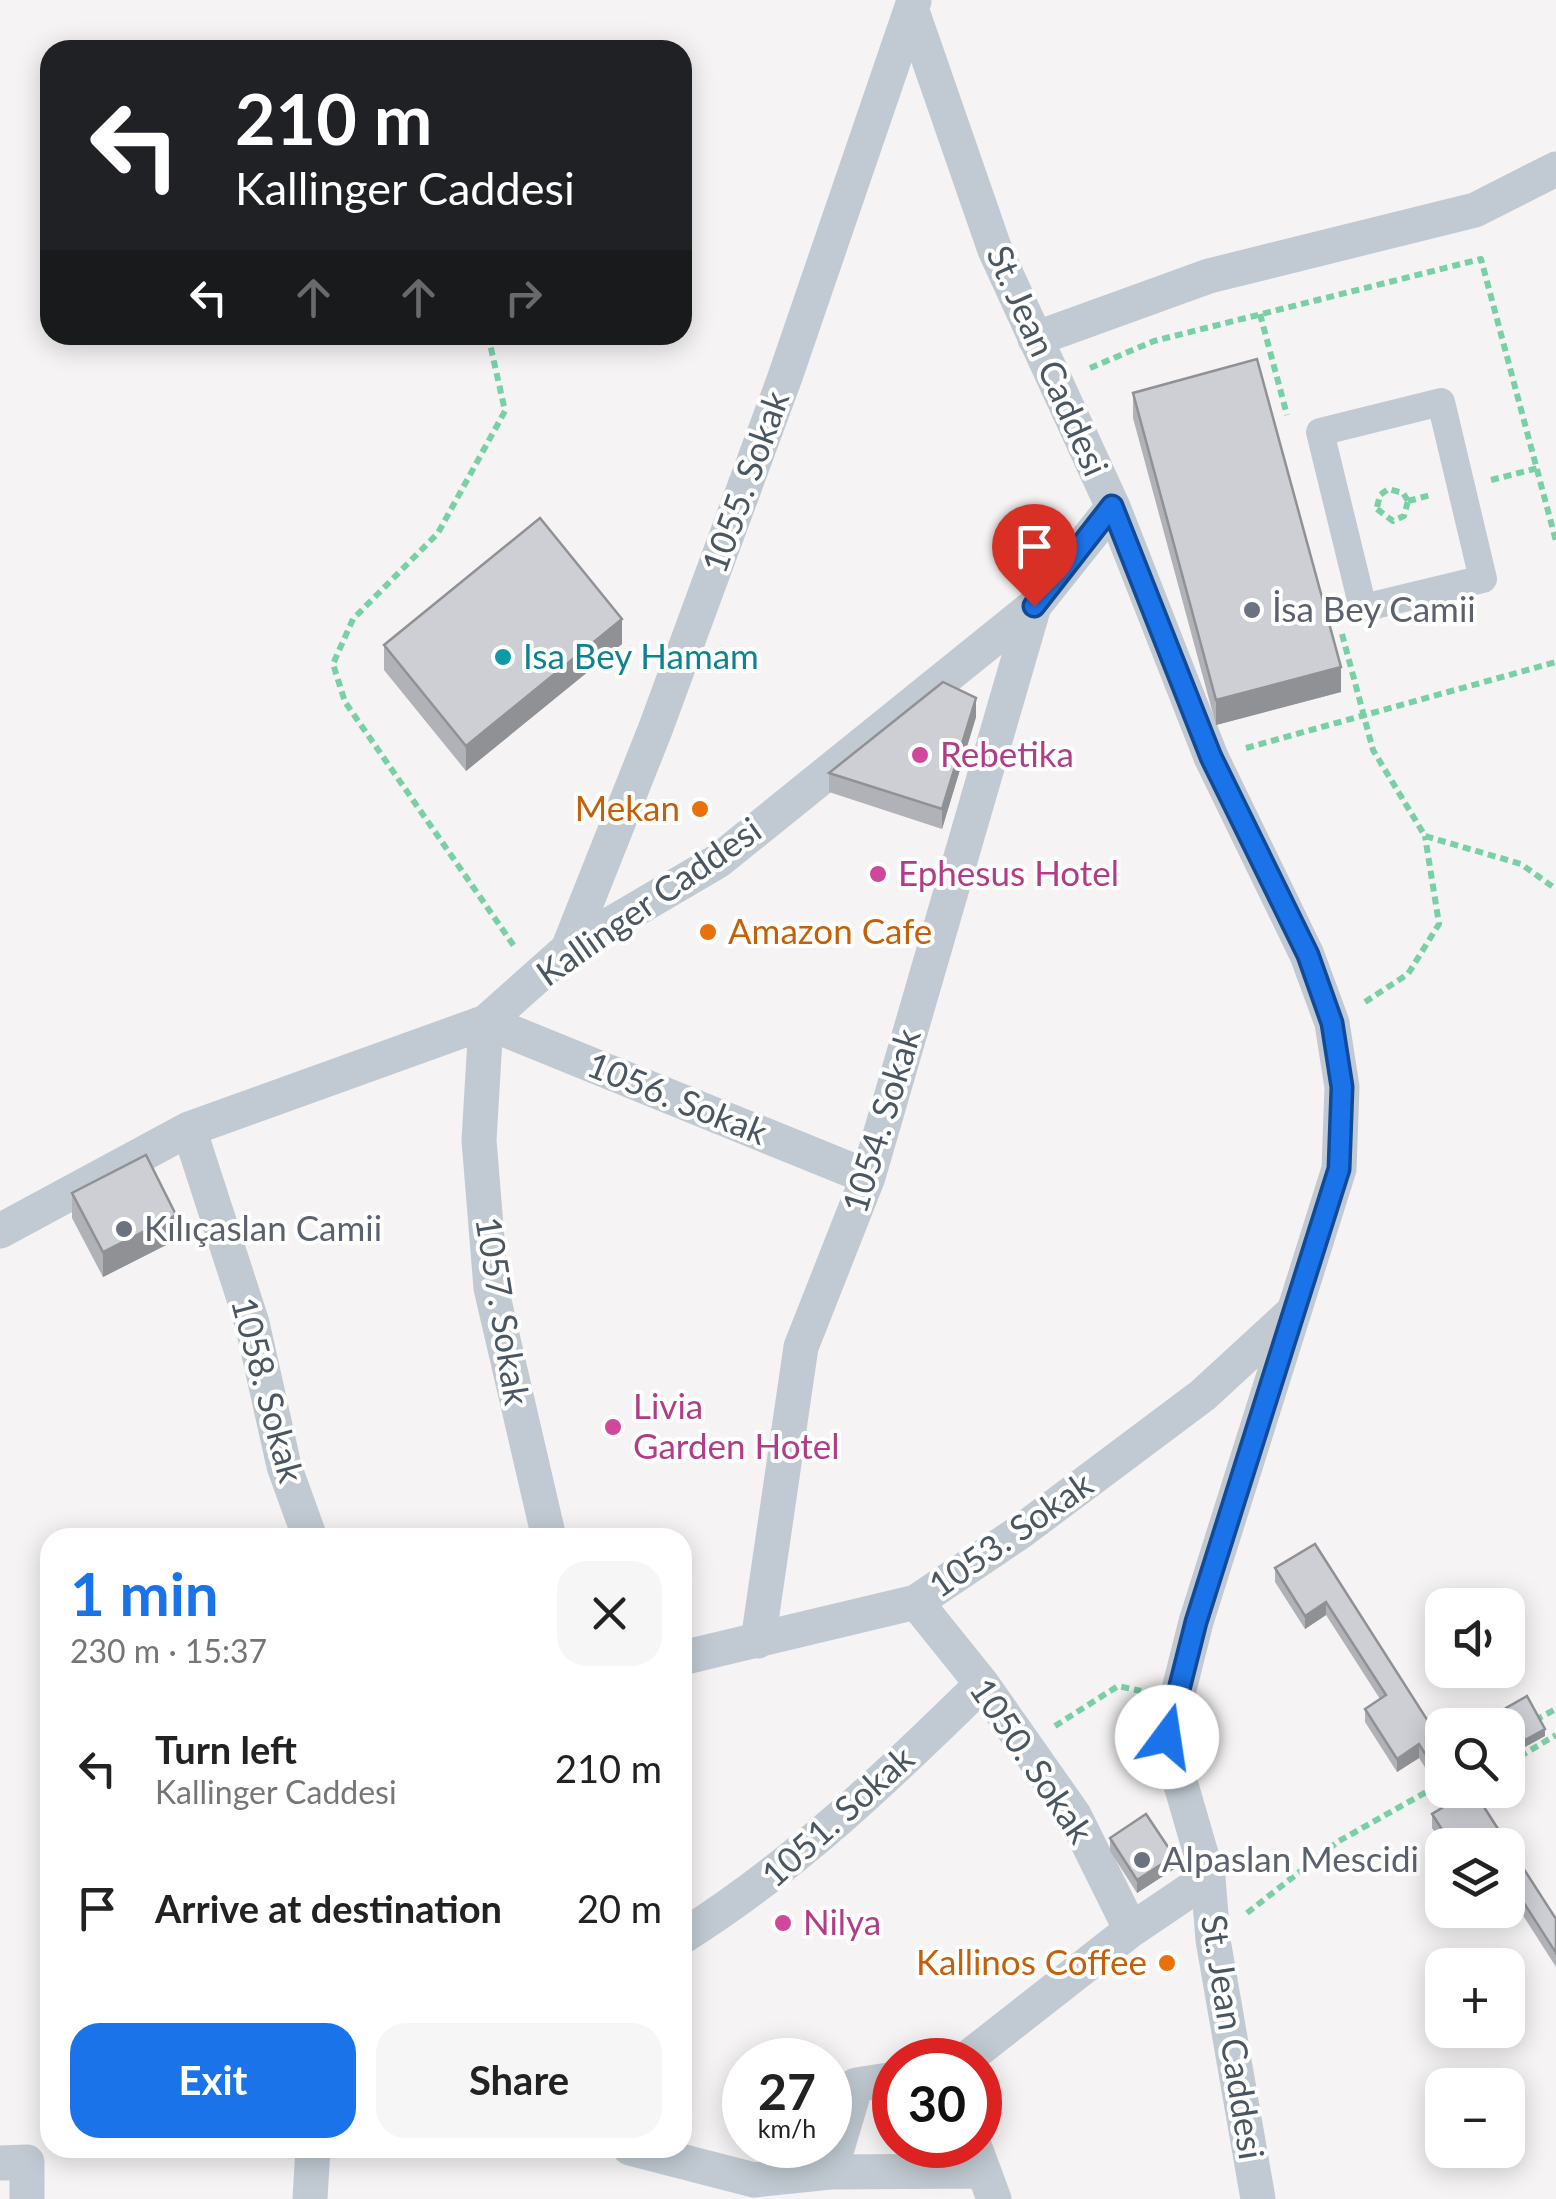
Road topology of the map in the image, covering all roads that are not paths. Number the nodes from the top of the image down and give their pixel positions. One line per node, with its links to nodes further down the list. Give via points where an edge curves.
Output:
1 (913, 6): 3 (street, St. Jean Caddesi, via 995,250); 7 (street, 1055. Sokak, via 771,414)
2 (1556, 169): 3 (street, via 1475,210 1210,276)
3 (1035, 339): 5 (street, St. Jean Caddesi)
4 (1313, 421): 4 (street, via 1363,608 1483,580 1440,402)
5 (1112, 506): 6 (street, Kallinger Caddesi); 12 (street, St. Jean Caddesi, via 1211,757 1308,955 1332,1023 1342,1087 1339,1169)
6 (1034, 606): 7 (street, Kallinger Caddesi, via 718,861); 10 (street, 1054. Sokak)
7 (568, 949): 8 (street, Kallinger Caddesi)
8 (486, 1022): 9 (street, Kallinger Caddesi); 10 (street, 1056. Sokak); 14 (street, 1057. Sokak, via 479,1140 491,1288)
9 (189, 1129): 11 (street, Kallinger Caddesi); 13 (street, 1058. Sokak, via 252,1323 284,1466)
10 (868, 1177): 16 (street, 1054. Sokak, via 801,1347)
11 (0, 1230)
12 (1290, 1315): 15 (street, 1053. Sokak, via 1203,1395); 19 (street, St. Jean Caddesi, via 1167,1737)
13 (306, 1528)
14 (547, 1528)
15 (916, 1602): 16 (street, 1053. Sokak); 18 (street, 1050. Sokak)
16 (758, 1641): 17 (street, 1053. Sokak)
17 (692, 1656)
18 (982, 1684): 20 (street, 1050. Sokak, via 1074,1815); 21 (street, 1051. Sokak, via 815,1843)
19 (1208, 1878): 20 (street); 32 (street, St. Jean Caddesi, via 1212,1940)
20 (1131, 1930): 22 (street)
21 (692, 1931)
22 (993, 2038)
23 (872, 2083): 27 (street, via 856,2085)
24 (312, 2158): 31 (street)
25 (659, 2158): 29 (street)
26 (14, 2163): 30 (street)
27 (830, 2172): 28 (street); 29 (street)
28 (984, 2172)
29 (752, 2190)
30 (27, 2199)
31 (310, 2199)
32 (1258, 2199)

